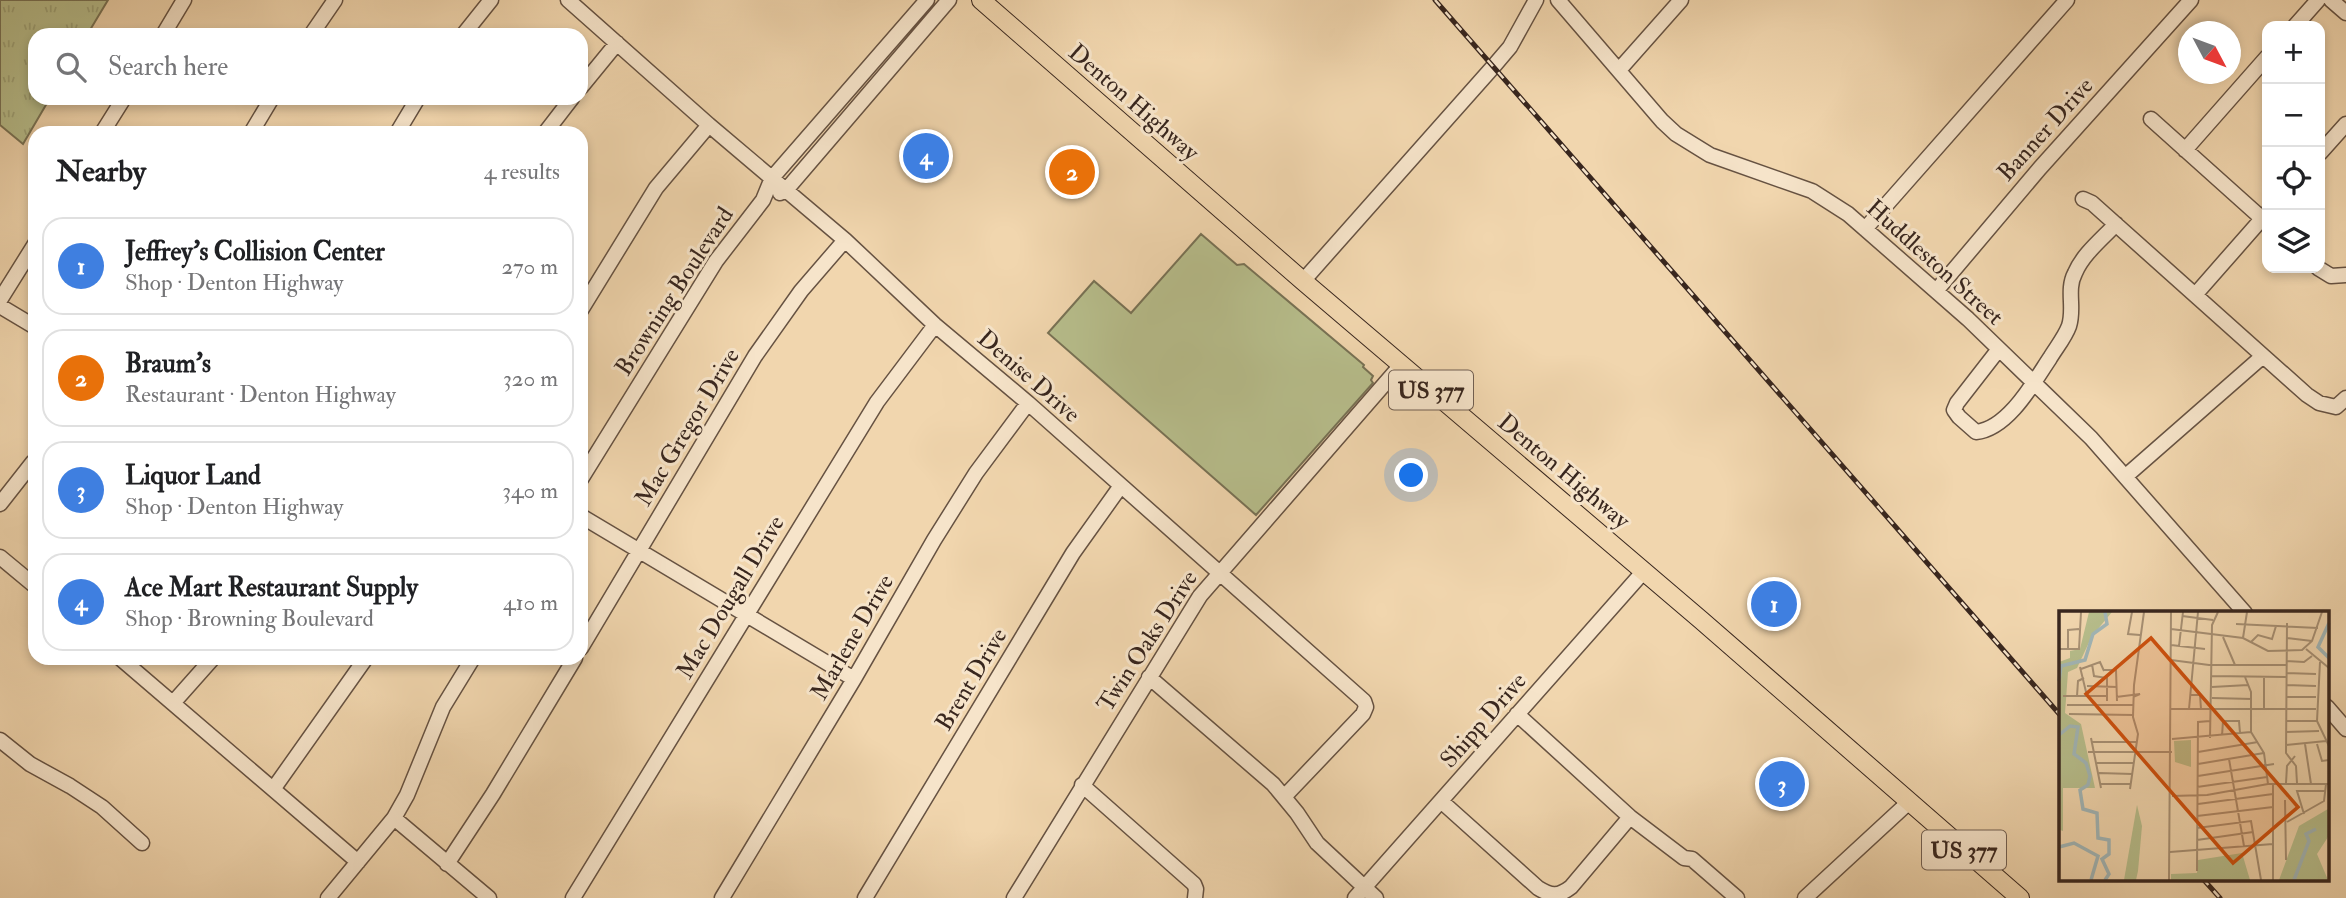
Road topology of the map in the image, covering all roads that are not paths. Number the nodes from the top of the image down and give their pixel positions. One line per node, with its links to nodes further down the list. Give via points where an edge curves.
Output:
1 (184, 0): 17 (street)
2 (335, 0): 18 (street)
3 (491, 0): 19 (street)
4 (568, 0): 20 (street, Denise Drive)
5 (927, 0): 22 (street, Browning Boulevard)
6 (949, 0): 25 (street, Browning Boulevard)
7 (981, 0): 51 (main road, Denton Highway / US 377)
8 (1535, 0): 51 (street, via 1493,67)
9 (1558, 0): 23 (street, Huddleston Street)
10 (1681, 0): 23 (street)
11 (2067, 0): 46 (street)
12 (2191, 0): 52 (street, Banner Drive)
13 (2318, 0): 16 (street)
14 (2331, 0): 15 (street)
15 (2346, 13)
16 (2299, 21)
17 (167, 28)
18 (316, 28)
19 (469, 28)
20 (617, 43): 24 (street); 32 (street, Denise Drive)
21 (2262, 63): 38 (street)
22 (869, 66): 25 (street); 39 (street, Browning Boulevard)
23 (1619, 69): 46 (street, Huddleston Street, via 1676,134 1729,163 1812,191)
24 (588, 78)
25 (883, 78): 40 (street, Browning Boulevard)
26 (120, 105): 33 (street)
27 (268, 105): 34 (street)
28 (414, 105): 35 (street)
29 (567, 105): 36 (street)
30 (2151, 119): 38 (street)
31 (2346, 124): 37 (street)
32 (709, 125): 39 (street, Denise Drive); 54 (street, via 656,188)
33 (106, 126)
34 (255, 126)
35 (401, 126)
36 (550, 126)
37 (2325, 147)
38 (2185, 150): 43 (street)
39 (772, 178): 40 (street, Denise Drive); 42 (street, Browning Boulevard)
40 (787, 189): 42 (street, Browning Boulevard); 47 (street, Denise Drive)
41 (2083, 199): 45 (street)
42 (763, 201): 65 (street, Browning Boulevard, via 716,261)
43 (2262, 215)
44 (2262, 222): 53 (street)
45 (2116, 224): 53 (street); 62 (street, via 2076,271 2069,326)
46 (1865, 229): 52 (street, Huddleston Street)
47 (845, 240): 58 (street, Denise Drive); 71 (street, Mac Gregor Drive, via 777,323)
48 (28, 255): 55 (street)
49 (2325, 272): 50 (street)
50 (2346, 275)
51 (1303, 281): 61 (main road, Denton Highway / US 377)
52 (1936, 291): 59 (street, Huddleston Street)
53 (2195, 295): 60 (street)
54 (588, 299)
55 (0, 300)
56 (0, 306): 57 (street)
57 (28, 323)
58 (935, 325): 64 (street, Denise Drive); 77 (street, Mac Dougall Drive, via 877,402)
59 (1999, 349): 62 (street, Huddleston Street); 62 (street, via 1956,403 1959,417 1976,432 1985,431 2013,409)
60 (2263, 356): 63 (street, via 2319,403 2336,407); 67 (street)
61 (1401, 365): 73 (main road, Denton Highway / US 377); 74 (street, Twin Oaks Drive)
62 (2034, 382): 67 (street, Huddleston Street)
63 (2346, 398)
64 (1028, 403): 68 (street, Denise Drive); 85 (street, Marlene Drive, via 969,484)
65 (588, 468)
66 (28, 469): 69 (street)
67 (2126, 477): 76 (street, Huddleston Street)
68 (1120, 487): 74 (street, Denise Drive); 106 (street, Brent Drive, via 1073,553)
69 (0, 504)
70 (588, 520): 71 (street)
71 (639, 551): 77 (street); 78 (street, Mac Gregor Drive)
72 (0, 557): 75 (street)
73 (1644, 571): 88 (street, Shipp Drive); 95 (main road, Denton Highway / US 377)
74 (1219, 574): 84 (street, Twin Oaks Drive); 93 (street, Denise Drive, via 1366,707)
75 (28, 580)
76 (2243, 611)
77 (747, 615): 85 (street); 104 (street, Mac Dougall Drive)
78 (588, 636)
79 (128, 665): 86 (street)
80 (207, 665): 86 (street)
81 (361, 665): 92 (street)
82 (469, 665): 97 (street, via 443,707)
83 (571, 665): 100 (street)
84 (1149, 677): 91 (street, Twin Oaks Drive); 93 (street)
85 (854, 679): 105 (street, Marlene Drive)
86 (173, 702): 92 (street)
87 (2328, 708): 89 (street)
88 (1517, 714): 94 (street, Shipp Drive); 96 (street)
89 (2346, 729)
90 (0, 740): 98 (street, via 30,764 102,807)
91 (1082, 785): 107 (street, Twin Oaks Drive); 108 (street, via 1194,884)
92 (274, 788): 99 (street)
93 (1284, 797): 101 (street)
94 (1441, 801): 96 (street, via 1538,888 1553,895 1571,887); 101 (street, Shipp Drive)
95 (1909, 802): 111 (street); 112 (main road, Denton Highway / US 377)
96 (1630, 817): 110 (street, via 1684,858 1692,859)
97 (394, 818): 99 (street); 100 (street)
98 (142, 843)
99 (358, 862): 102 (street)
100 (447, 864): 103 (street)
101 (1360, 893): 109 (street)
102 (328, 898)
103 (489, 898)
104 (573, 898)
105 (722, 898)
106 (864, 898)
107 (1014, 898)
108 (1195, 898)
109 (1376, 898)
110 (1737, 898)
111 (1805, 898)
112 (2020, 898)

